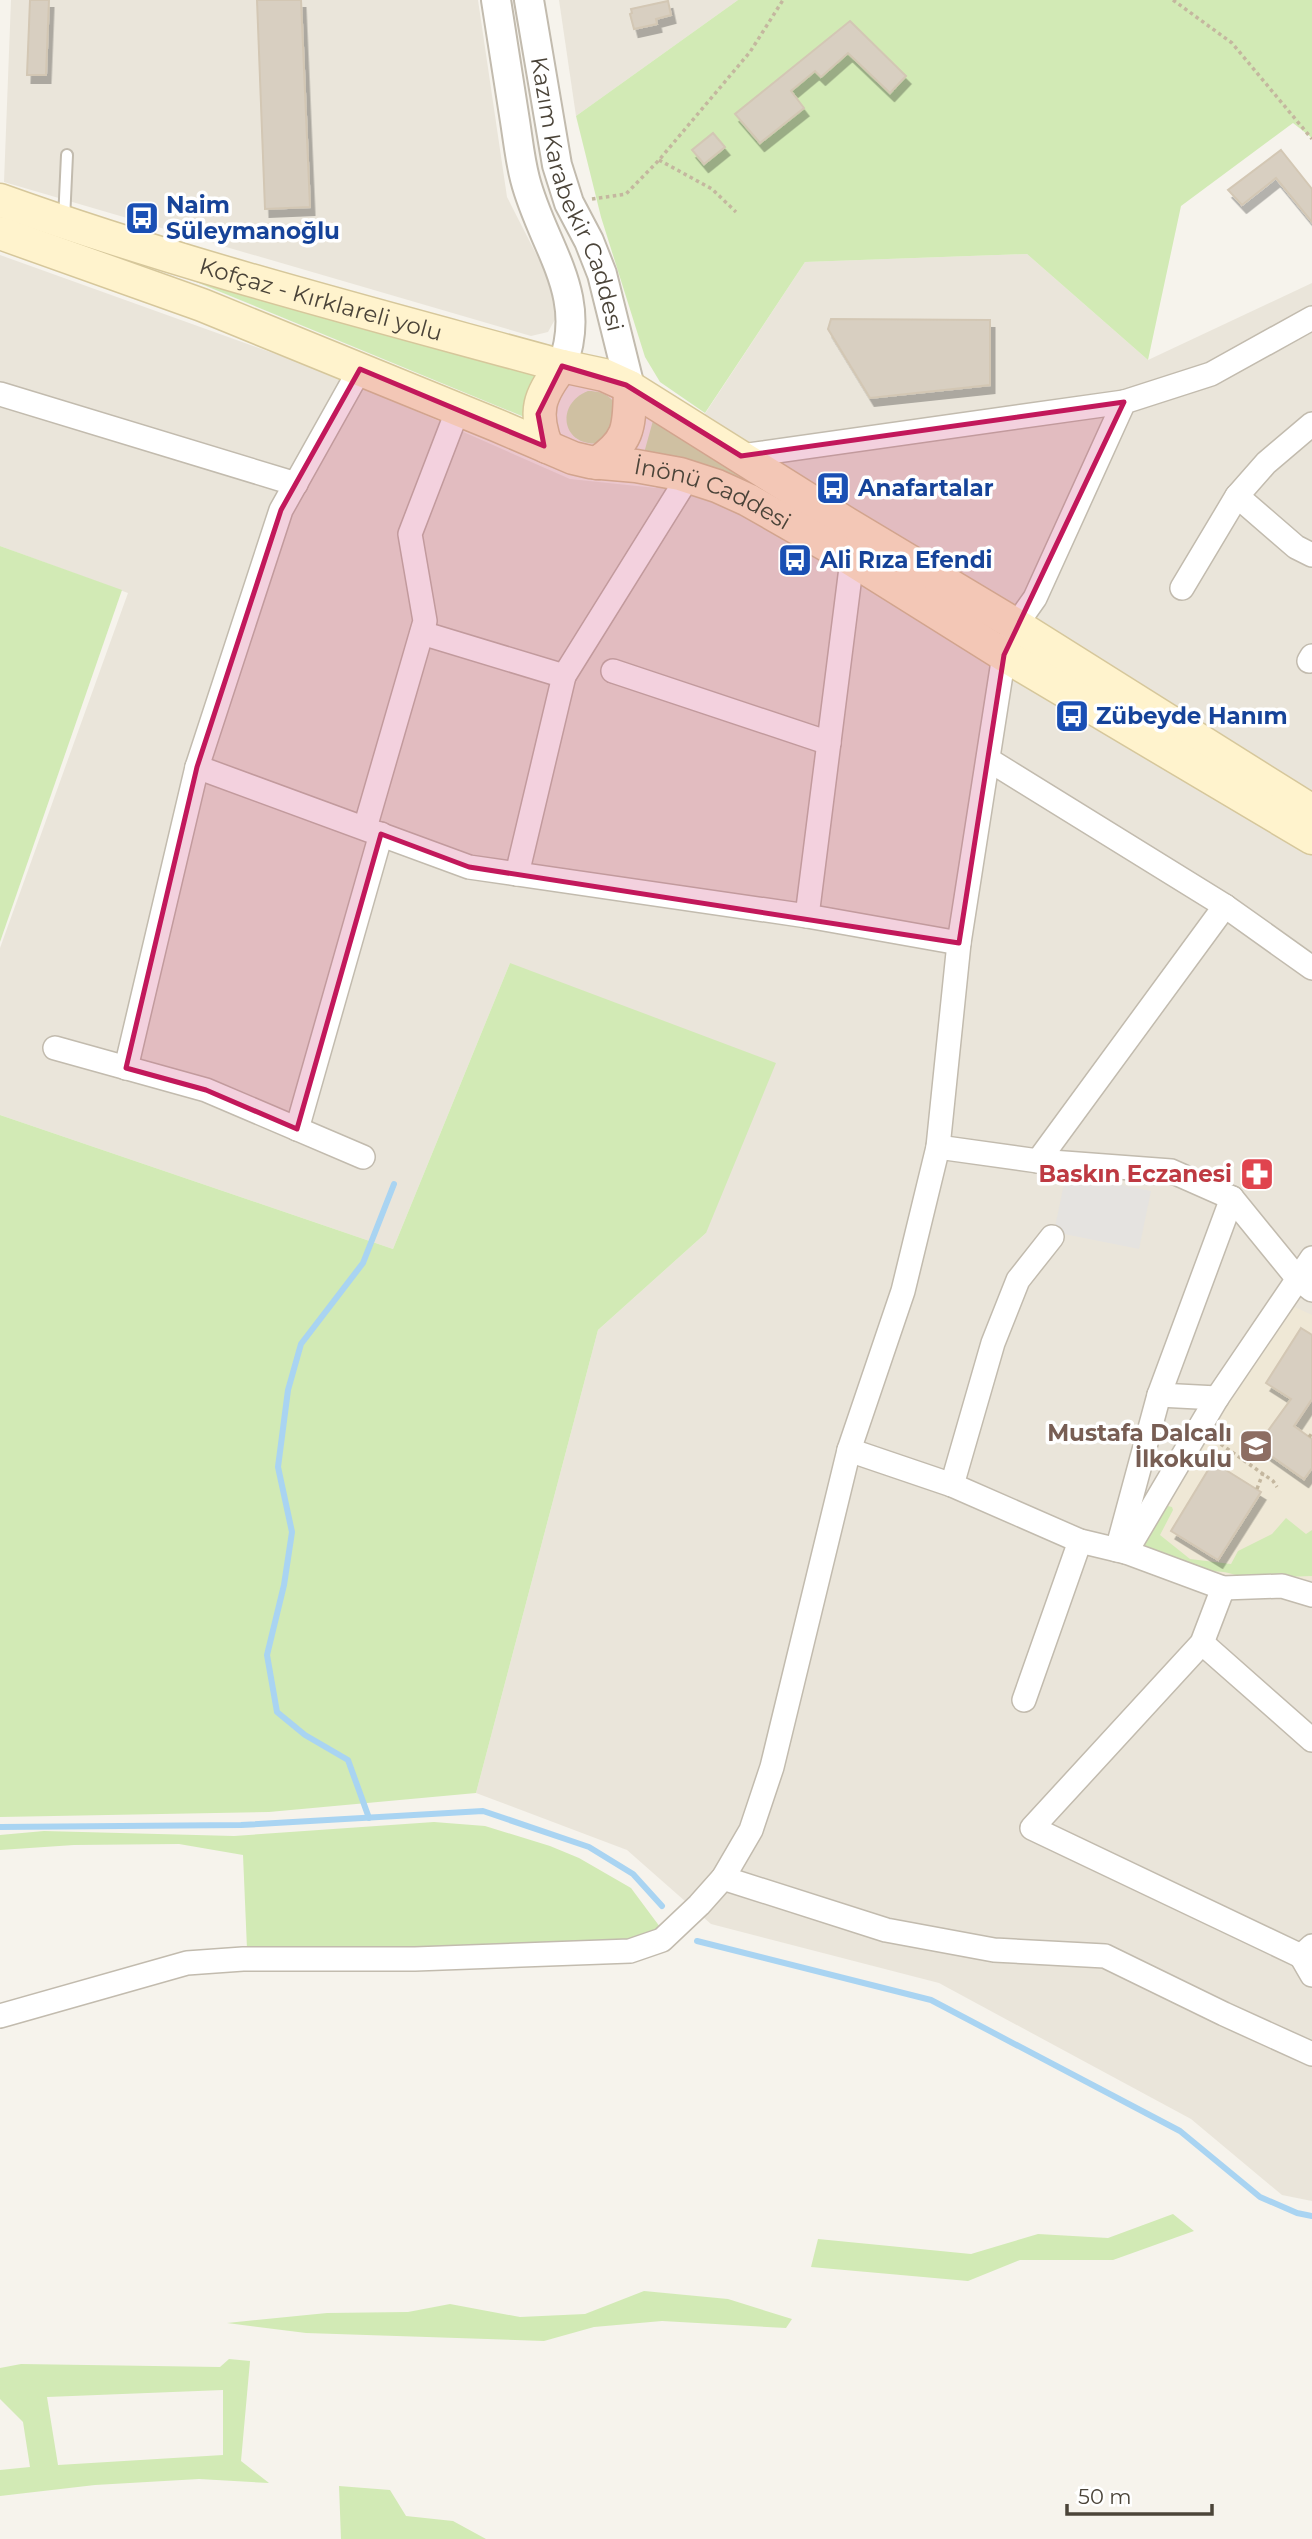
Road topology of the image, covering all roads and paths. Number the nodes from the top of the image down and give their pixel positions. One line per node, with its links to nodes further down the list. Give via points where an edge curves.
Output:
1 (496, 0): 14 (street, Kazım Karabekir Caddesi, via 524,178 570,299 569,348)
2 (529, 0): 9 (street, Kazım Karabekir Caddesi, via 557,165)
3 (783, 0): 7 (path, via 750,52)
4 (1173, 0): 5 (path, via 1232,43)
5 (1312, 139)
6 (67, 155): 11 (lane)
7 (659, 160): 9 (path, via 626,194); 10 (path, via 712,189)
8 (0, 200): 11 (main road, Kofçaz - Kırklareli yolu)
9 (569, 203): 16 (street, Kazım Karabekir Caddesi, via 602,274)
10 (736, 212)
11 (63, 222): 14 (main road, Kofçaz - Kırklareli yolu, via 217,272)
12 (0, 233): 15 (main road, İnönü Caddesi, via 202,305)
13 (1312, 317): 18 (street, via 1211,374)
14 (562, 366): 16 (main road, Kofçaz - Kırklareli yolu); 21 (main road, via 543,395 538,414)
15 (360, 369): 19 (main road, İnönü Caddesi); 24 (street)
16 (617, 381): 21 (main road, via 629,417 623,439 616,450); 22 (main road, İnönü Caddesi)
17 (0, 394): 24 (street)
18 (1124, 402): 22 (street); 29 (street, via 1035,598)
19 (458, 409): 21 (main road, İnönü Caddesi); 30 (street, via 410,534 425,621)
20 (1312, 424): 25 (street, via 1266,463)
21 (572, 456): 23 (main road, İnönü Caddesi)
22 (741, 456): 29 (main road, İnönü Caddesi)
23 (688, 477): 27 (main road, İnönü Caddesi, via 748,500); 33 (street)
24 (296, 484): 36 (street, via 281,510)
25 (1237, 496): 26 (street, via 1296,547); 28 (street)
26 (1312, 555)
27 (852, 560): 31 (main road, İnönü Caddesi); 34 (street)
28 (1182, 588)
29 (1016, 625): 31 (street); 37 (main road, İnönü Caddesi)
30 (422, 633): 33 (street); 38 (street)
31 (1004, 655): 35 (street); 39 (main road, İnönü Caddesi)
32 (613, 671): 34 (street)
33 (564, 676): 40 (street)
34 (829, 743): 42 (street)
35 (989, 760): 41 (street); 43 (street)
36 (197, 767): 38 (street); 46 (street)
37 (1312, 811)
38 (373, 831): 40 (street, via 470,867); 47 (street)
39 (1312, 838)
40 (517, 874): 42 (street)
41 (1225, 906): 44 (street); 50 (street)
42 (807, 916): 43 (street)
43 (959, 943): 48 (street)
44 (1312, 968)
45 (55, 1048): 46 (street)
46 (126, 1068): 47 (street, via 206,1090)
47 (297, 1129): 49 (street)
48 (938, 1147): 50 (street); 58 (street, via 904,1291)
49 (363, 1157)
50 (1038, 1161): 51 (street, via 1171,1171)
51 (1232, 1198): 54 (street); 55 (street)
52 (1052, 1237): 60 (street, via 1018,1280 993,1343)
53 (1312, 1258): 54 (street)
54 (1305, 1285): 56 (street)
55 (1160, 1395): 56 (street); 64 (street)
56 (1217, 1398): 57 (street)
57 (1198, 1430): 59 (path); 64 (street)
58 (849, 1450): 60 (street); 70 (street, via 772,1767 751,1830)
59 (1262, 1473): 61 (path); 62 (path)
60 (952, 1485): 63 (street)
61 (1277, 1487)
62 (1257, 1489)
63 (1080, 1541): 64 (street); 68 (street)
64 (1122, 1551): 65 (street)
65 (1223, 1588): 66 (street, via 1282,1586); 67 (street)
66 (1312, 1595)
67 (1202, 1643): 69 (street); 71 (street, via 1032,1828)
68 (1024, 1700)
69 (1312, 1740)
70 (723, 1878): 72 (street, via 662,1940 630,1951 187,1963); 73 (street, via 886,1930 994,1950 1105,1956)
71 (1308, 1959)
72 (0, 2016)
73 (1312, 2054)

